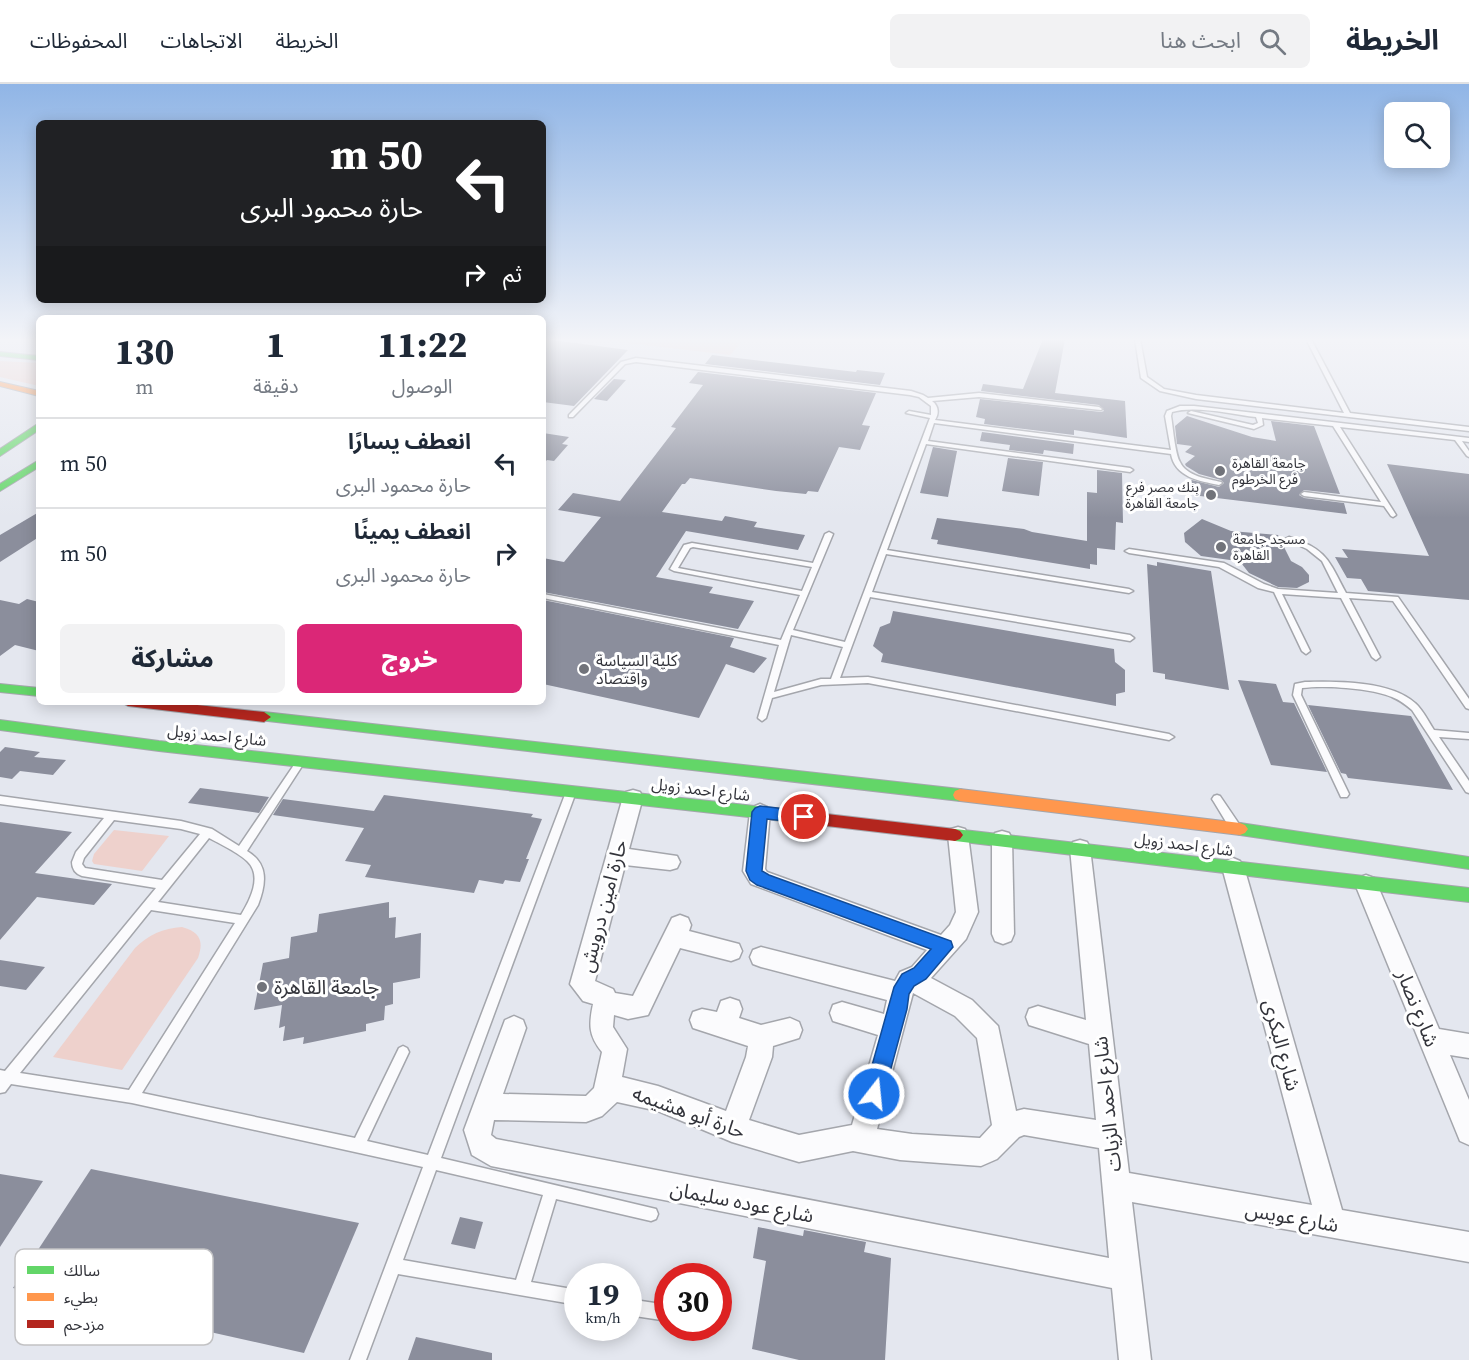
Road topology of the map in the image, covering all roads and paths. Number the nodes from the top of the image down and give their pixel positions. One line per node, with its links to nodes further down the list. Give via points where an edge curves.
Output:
1 (588, 399): 12 (lane)
2 (925, 399): 7 (lane)
3 (944, 399): 7 (lane)
4 (1009, 399): 8 (lane)
5 (1208, 399): 13 (lane)
6 (1340, 399): 13 (lane)
7 (929, 400): 14 (lane, via 934,405)
8 (1099, 409)
9 (1174, 409): 11 (lane); 11 (lane, via 1254,427 1261,424); 21 (lane, via 1168,416)
10 (909, 413): 14 (lane)
11 (1258, 415): 15 (lane)
12 (571, 416)
13 (1349, 416): 17 (lane)
14 (933, 418): 19 (lane); 21 (lane)
15 (1335, 424): 18 (lane); 31 (lane)
16 (36, 428): 22 (main road)
17 (1469, 429)
18 (1457, 439): 20 (lane); 23 (lane)
19 (926, 440): 25 (lane); 36 (lane)
20 (1469, 441)
21 (1174, 452): 28 (lane, via 1179,467 1186,472)
22 (0, 453)
23 (1469, 455)
24 (36, 464): 26 (main road)
25 (1130, 467)
26 (17, 478): 27 (main road); 29 (main road)
27 (0, 481)
28 (1219, 483)
29 (0, 488)
30 (1304, 494): 31 (lane)
31 (1385, 504): 32 (lane)
32 (1393, 515)
33 (829, 534): 37 (lane)
34 (1289, 539): 42 (lane, via 1322,556)
35 (1129, 551): 39 (lane, via 1221,565)
36 (884, 552): 38 (lane); 41 (lane)
37 (816, 566): 40 (lane); 40 (lane, via 692,545 674,569)
38 (1129, 591)
39 (1277, 591): 42 (lane); 48 (lane)
40 (805, 594): 44 (lane)
41 (868, 594): 45 (lane); 47 (lane)
42 (1343, 595): 49 (lane); 56 (lane, via 1398,601)
43 (546, 597): 46 (lane)
44 (789, 632): 46 (lane); 47 (lane)
45 (1130, 638)
46 (784, 643): 53 (lane)
47 (848, 645): 50 (lane)
48 (1306, 651)
49 (1376, 657)
50 (835, 680): 53 (lane); 61 (lane, via 884,683)
51 (0, 687): 52 (main road)
52 (36, 692)
53 (769, 696): 57 (lane)
54 (175, 705): 55 (main road, شارع احمد زويل)
55 (191, 706): 72 (main road, شارع احمد زويل)
56 (1469, 706)
57 (762, 718)
58 (0, 725): 62 (main road, شارع احمد زويل)
59 (1432, 733): 60 (lane); 63 (lane); 66 (lane, via 1411,703 1389,692 1298,686 1297,695)
60 (1469, 736)
61 (1169, 737)
62 (301, 760): 65 (main road, شارع احمد زويل); 77 (lane)
63 (1466, 780): 64 (lane)
64 (1469, 789)
65 (572, 790): 67 (main road, شارع احمد زويل); 114 (lane)
66 (1344, 794)
67 (633, 798): 70 (main road, شارع احمد زويل); 78 (street, حارة امين درويش)
68 (1217, 799): 72 (lane)
69 (0, 800): 71 (lane)
70 (760, 812): 74 (main road, شارع احمد زويل); 88 (street, via 754,871 759,878)
71 (112, 815): 73 (lane); 83 (lane, via 80,855 77,868)
72 (1237, 829): 80 (main road, شارع احمد زويل)
73 (208, 832): 77 (lane); 83 (lane)
74 (958, 835): 75 (main road, شارع احمد زويل); 88 (street, via 967,912 958,932)
75 (1002, 840): 76 (main road, شارع احمد زويل); 87 (street)
76 (1080, 849): 81 (main road, شارع احمد زويل); 99 (street, شارع احمد الزيات)
77 (241, 852): 86 (lane, via 251,858 260,879)
78 (617, 856): 79 (street); 92 (street, حارة امين درويش, via 582,984 591,993 605,997)
79 (670, 862)
80 (1469, 863)
81 (1233, 867): 82 (main road, شارع احمد زويل); 118 (street, شارع البكرى)
82 (1366, 884): 84 (main road, شارع احمد زويل); 101 (street, شارع نصار)
83 (165, 885): 85 (lane)
84 (1469, 895)
85 (148, 905): 86 (lane); 104 (lane)
86 (244, 920): 106 (lane)
87 (1002, 934)
88 (945, 947): 91 (street)
89 (731, 951): 92 (street, حارة امين درويش, via 677,931 640,1007)
90 (761, 957): 91 (street)
91 (904, 986): 97 (street); 108 (street, via 944,996 985,1027)
92 (606, 1002): 105 (street, via 600,1025 615,1049)
93 (842, 1012): 97 (street)
94 (1038, 1017): 99 (street)
95 (719, 1018): 100 (street)
96 (514, 1028): 107 (street, شارع عوده سليمان)
97 (893, 1028): 112 (street)
98 (790, 1030): 100 (street)
99 (1100, 1035): 111 (street, شارع احمد الزيات)
100 (759, 1037): 109 (street, via 759,1058)
101 (1431, 1040): 102 (street); 110 (street, شارع نصار)
102 (1469, 1046)
103 (403, 1052): 113 (lane)
104 (3, 1080): 106 (lane)
105 (606, 1092): 107 (street, via 593,1107 586,1108); 109 (street, حارة أبو هشيمه, via 612,1088 646,1093)
106 (132, 1097): 113 (lane)
107 (485, 1107): 121 (street, شارع عوده سليمان, via 477,1130 478,1140 483,1148 499,1154)
108 (1006, 1128): 111 (street, via 1024,1122); 112 (street, via 988,1150 981,1152 889,1145)
109 (732, 1129): 112 (street, حارة أبو هشيمه, via 802,1149)
110 (1469, 1132)
111 (1110, 1136): 115 (street, شارع احمد الزيات)
112 (861, 1138)
113 (358, 1146): 114 (lane)
114 (433, 1164): 116 (lane); 120 (lane)
115 (1116, 1185): 118 (street, شارع عويس); 121 (street, شارع احمد الزيات)
116 (551, 1191): 117 (lane); 122 (lane)
117 (651, 1214)
118 (1331, 1223): 119 (street, شارع عويس)
119 (1469, 1247)
120 (394, 1266): 122 (lane); 124 (lane)
121 (1127, 1276): 125 (street, شارع احمد الزيات)
122 (521, 1289): 123 (lane)
123 (564, 1296)
124 (358, 1360)
125 (1135, 1360)

